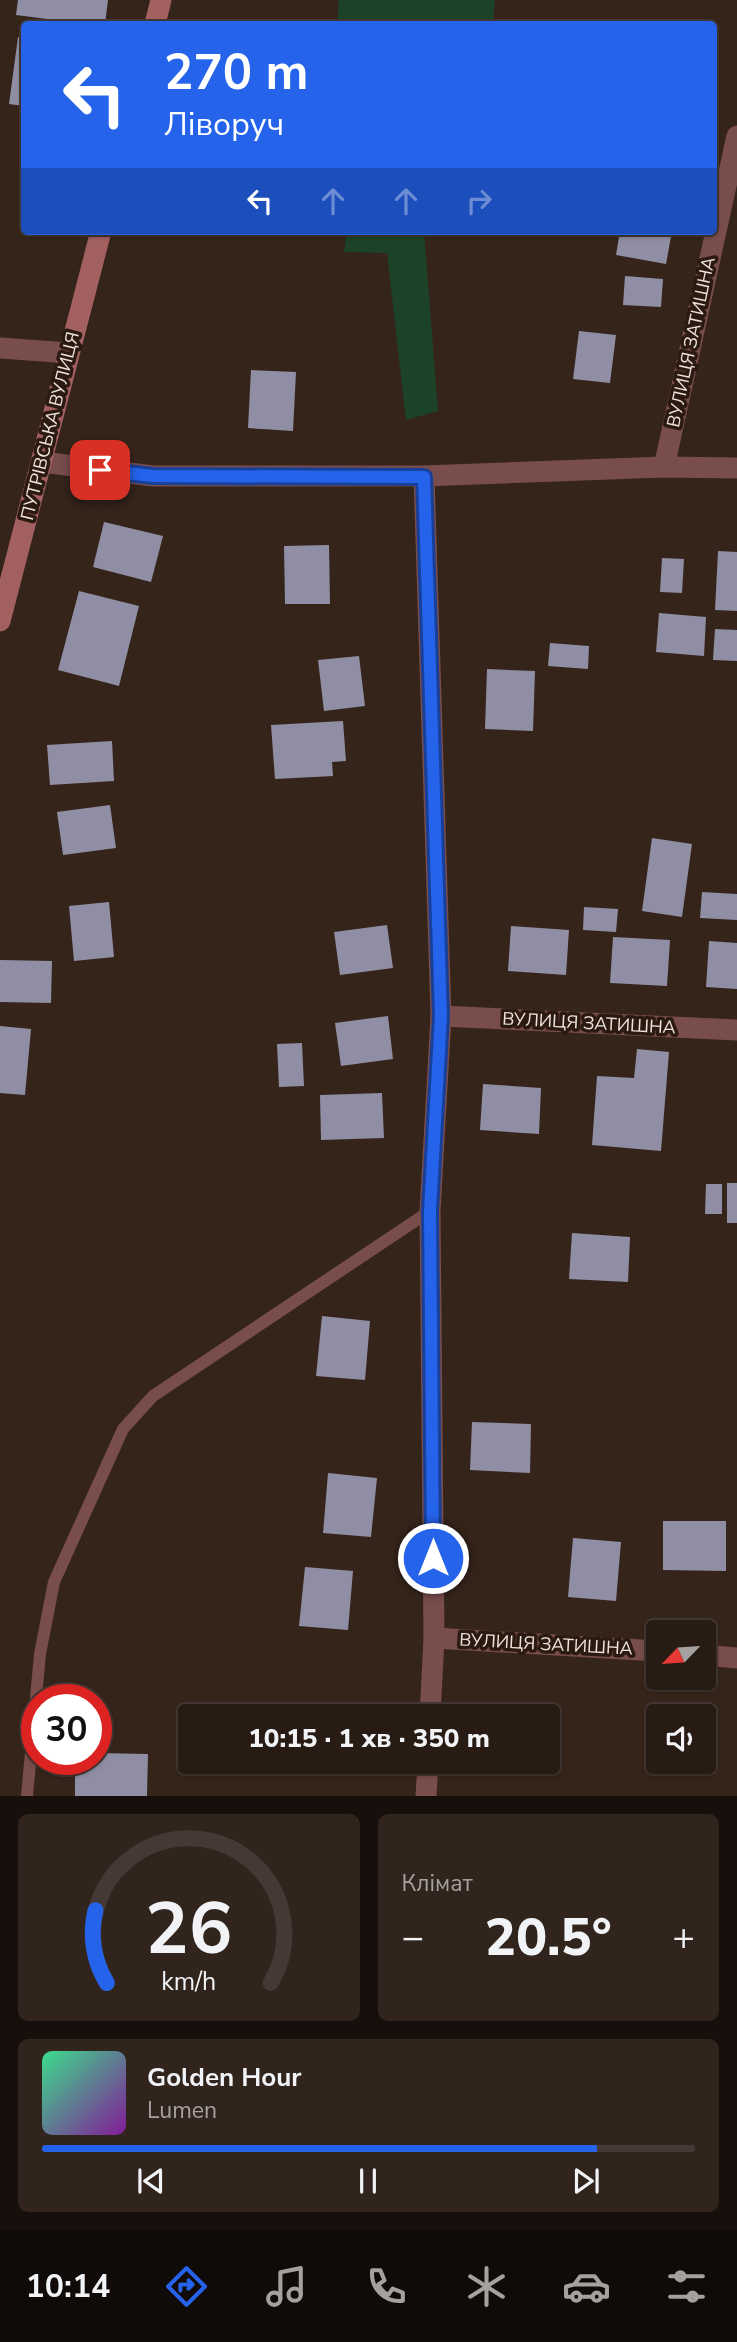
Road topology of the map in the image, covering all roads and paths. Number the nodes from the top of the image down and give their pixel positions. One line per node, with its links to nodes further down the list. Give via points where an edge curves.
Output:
1 (161, 0): 2 (main road)
2 (156, 21)
3 (737, 136): 4 (street, ВУЛИЦЯ ЗАТИШНА)
4 (717, 227)
5 (100, 235): 8 (main road, ПУТРІВСЬКА ВУЛИЦЯ)
6 (715, 235): 10 (street, ВУЛИЦЯ ЗАТИШНА)
7 (0, 348): 8 (street)
8 (69, 353): 9 (main road, ПУТРІВСЬКА ВУЛИЦЯ)
9 (42, 462): 12 (street, via 153,476); 13 (main road, ПУТРІВСЬКА ВУЛИЦЯ)
10 (664, 467): 11 (street); 12 (street)
11 (737, 468)
12 (424, 477): 14 (street, ВУЛИЦЯ ЗАТИШНА)
13 (0, 621)
14 (441, 1016): 15 (street, ВУЛИЦЯ ЗАТИШНА); 16 (street, ВУЛИЦЯ ЗАТИШНА)
15 (737, 1031)
16 (430, 1210): 17 (street, ВУЛИЦЯ ЗАТИШНА); 23 (lane, via 153,1396 123,1429 54,1582 40,1654)
17 (434, 1638): 18 (street, ВУЛИЦЯ ЗАТИШНА); 21 (street, ВУЛИЦЯ ЗАТИШНА)
18 (646, 1650)
19 (716, 1656): 20 (street)
20 (737, 1658)
21 (431, 1704)
22 (427, 1774): 24 (street)
23 (27, 1796)
24 (426, 1796)

